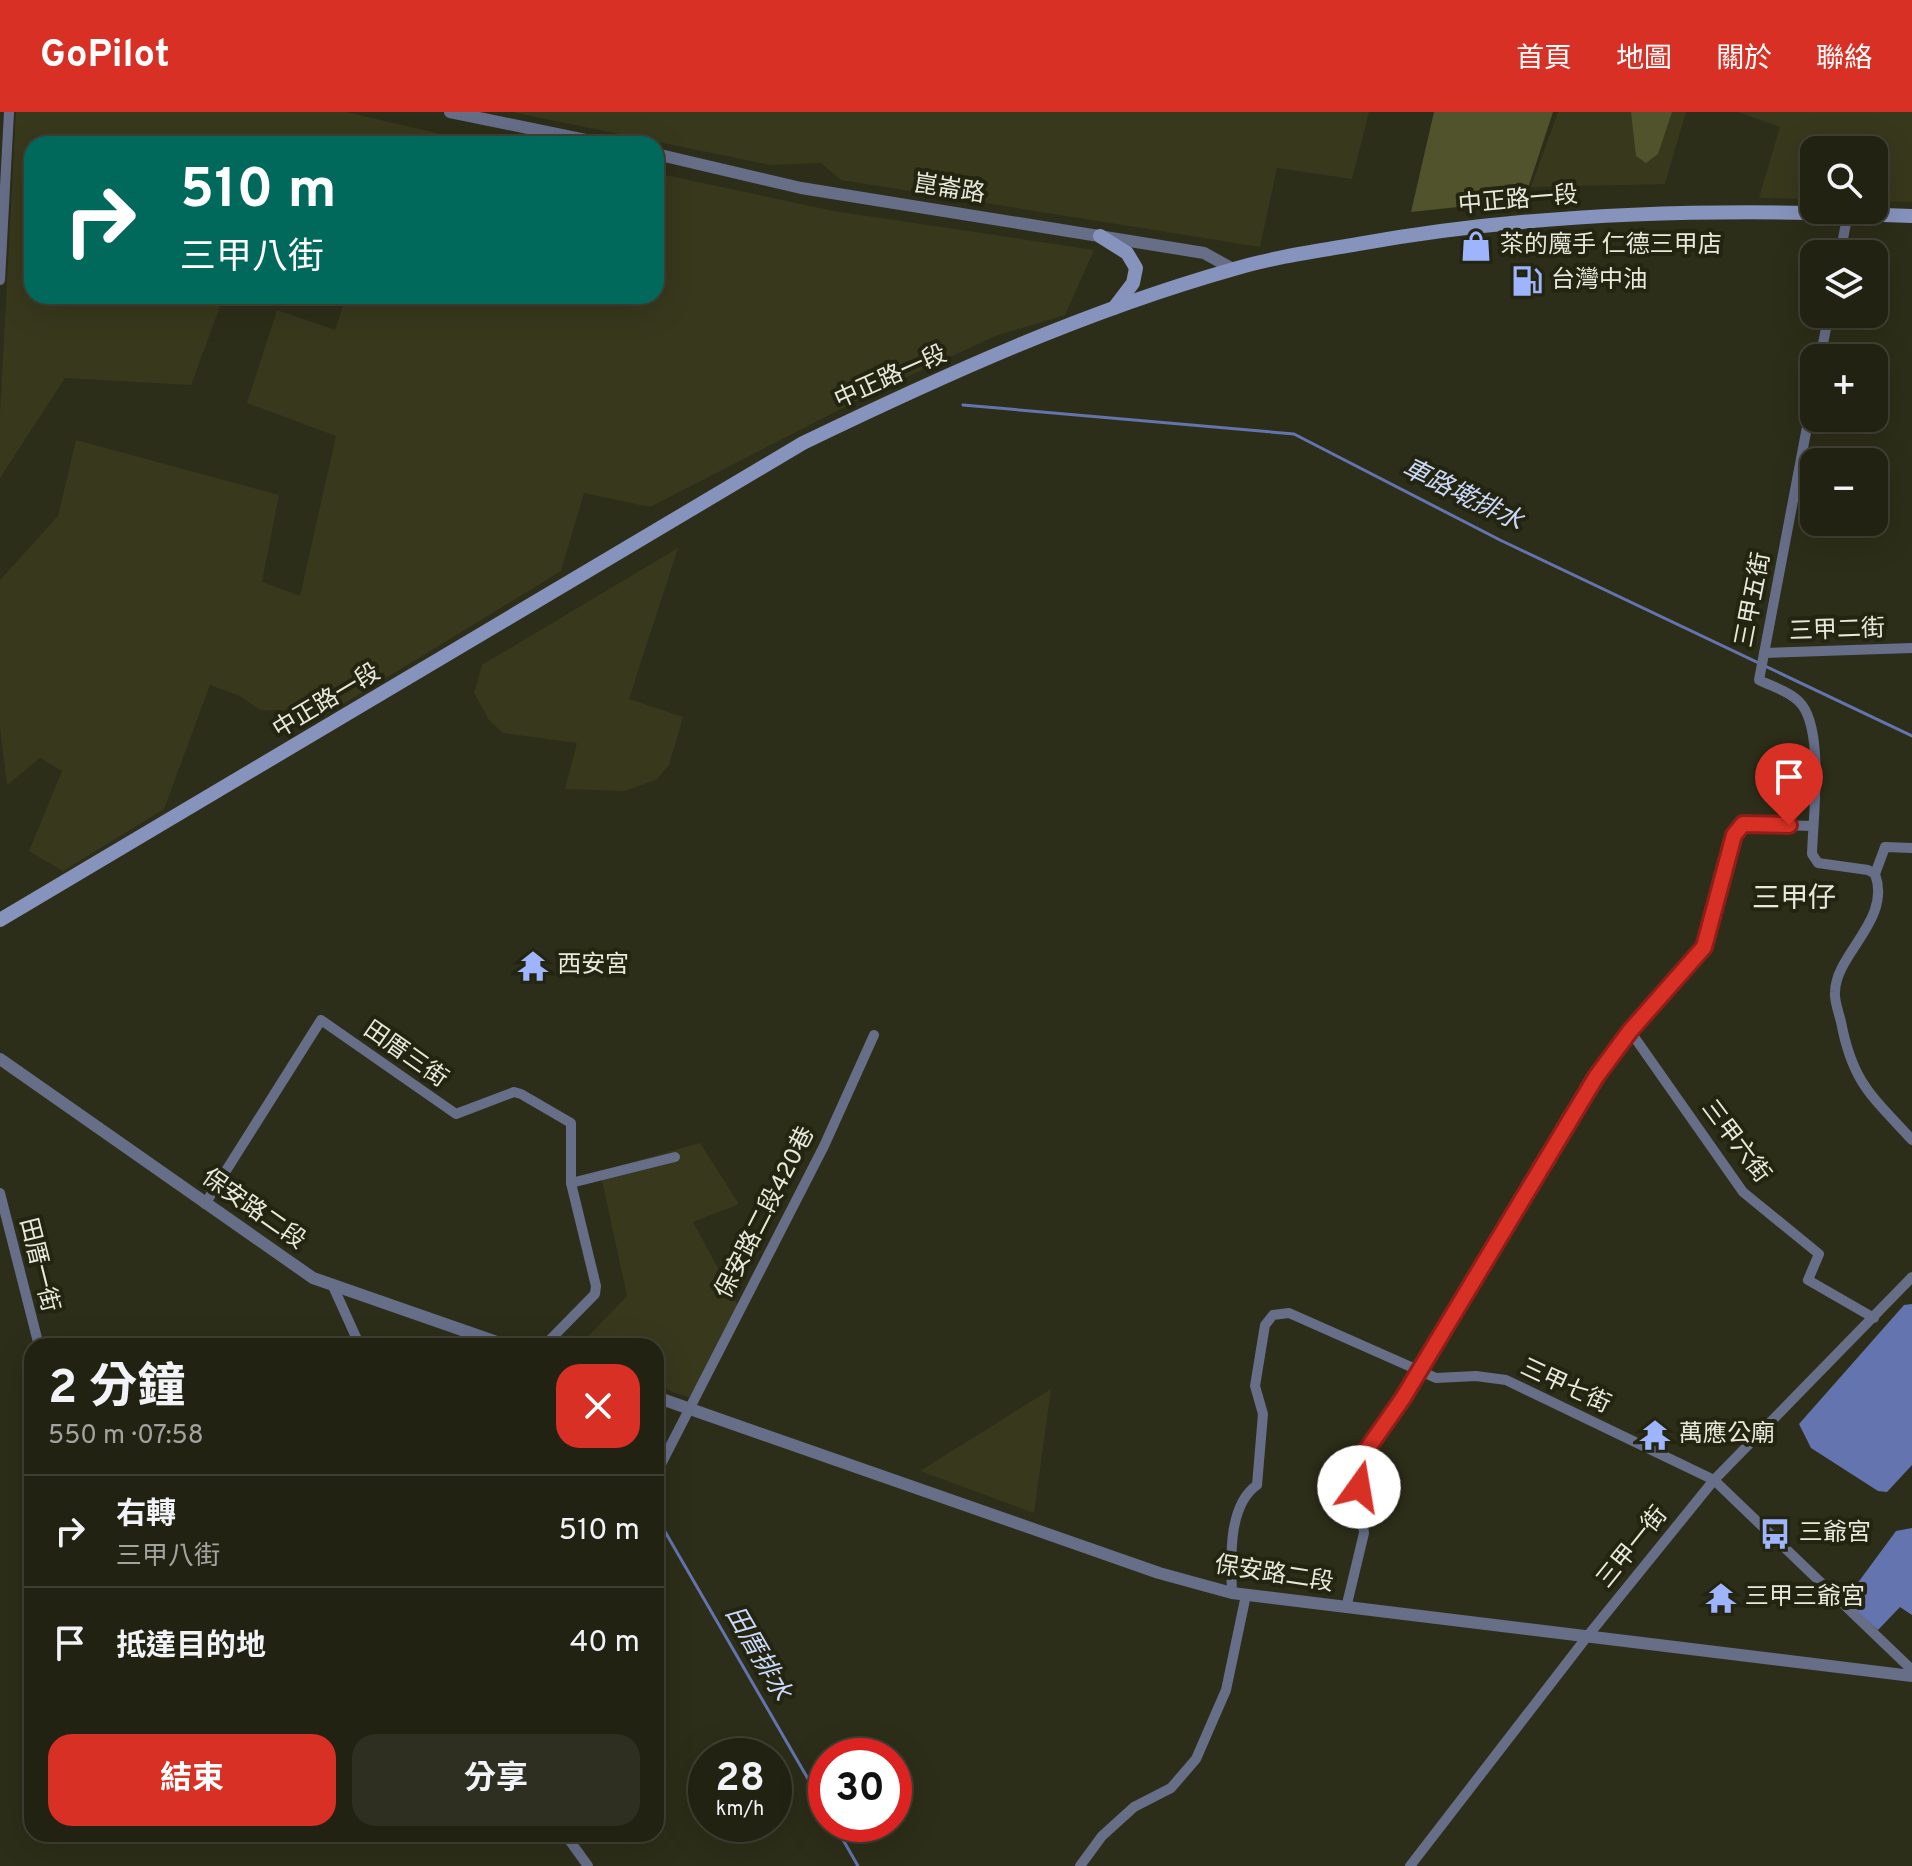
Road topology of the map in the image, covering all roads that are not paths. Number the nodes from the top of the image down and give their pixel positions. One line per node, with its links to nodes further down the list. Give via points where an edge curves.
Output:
1 (9, 112): 10 (street)
2 (450, 112): 3 (street)
3 (566, 136)
4 (664, 156): 8 (street, 崑崙路, via 801,188)
5 (1800, 214): 9 (main road, 中正路一段, via 1610,216 1485,225)
6 (1888, 215): 7 (main road, 中正路一段)
7 (1912, 216)
8 (1100, 236): 9 (street, 崑崙路, via 1204,253); 11 (main road, via 1127,253 1136,268 1133,283)
9 (1233, 269): 11 (main road, 中正路一段)
10 (0, 280)
11 (1114, 309): 18 (main road, 中正路一段, via 918,388 803,443)
12 (1806, 432): 14 (street, 三甲五街)
13 (1912, 648): 14 (street, 三甲二街)
14 (1764, 653): 15 (street, 三甲五街, via 1759,680 1794,697 1804,708 1813,741)
15 (1812, 826): 17 (street, 三甲五街, via 1812,854 1818,863); 19 (street, via 1743,824 1734,835 1704,947)
16 (1912, 848): 17 (street, via 1885,847)
17 (1875, 874): 22 (street, via 1877,908 1834,991 1858,1081)
18 (0, 920)
19 (1630, 1031): 29 (street, 三甲六街, via 1743,1192 1819,1254 1808,1280); 34 (street, via 1596,1077)
20 (874, 1035): 36 (street, 保安路二段420巷, via 824,1146)
21 (0, 1059): 26 (street, 保安路二段)
22 (1912, 1140)
23 (675, 1157): 24 (street)
24 (571, 1183): 26 (street, 田厝三街, via 573,1133 565,1117 514,1092 456,1114 321,1020); 33 (street, 田厝三街, via 595,1294)
25 (0, 1193): 30 (street, 田厝一街)
26 (205, 1204): 28 (street, 保安路二段, via 313,1278)
27 (1912, 1277): 29 (street, 三甲一街)
28 (332, 1284): 31 (street); 32 (street, 保安路二段)
29 (1874, 1318): 38 (street, 三甲一街)
30 (37, 1338)
31 (356, 1338)
32 (485, 1338)
33 (552, 1338)
34 (1417, 1370): 38 (street, 三甲七街, via 1436,1378 1506,1380); 39 (street, 三甲七街, via 1289,1313 1273,1315 1265,1325 1255,1386 1263,1414 1263,1448 1257,1485 1236,1521); 41 (street, via 1356,1465 1364,1533)
35 (664, 1400): 36 (street, 保安路二段)
36 (688, 1408): 37 (street, 保安路二段420巷); 39 (street, 保安路二段, via 1159,1573)
37 (664, 1458)
38 (1714, 1480): 42 (street, 三甲一街); 43 (street, 三甲七街)
39 (1232, 1593): 40 (street, 保安路二段)
40 (1246, 1595): 41 (street, 保安路二段); 46 (street, via 1226,1690 1196,1759 1171,1788 1134,1807 1112,1826)
41 (1346, 1608): 42 (street, 保安路二段)
42 (1586, 1638): 43 (street, 保安路二段); 47 (street, 三甲一街)
43 (1912, 1673)
44 (571, 1842): 45 (street)
45 (588, 1866)
46 (1080, 1866)
47 (1410, 1866)

